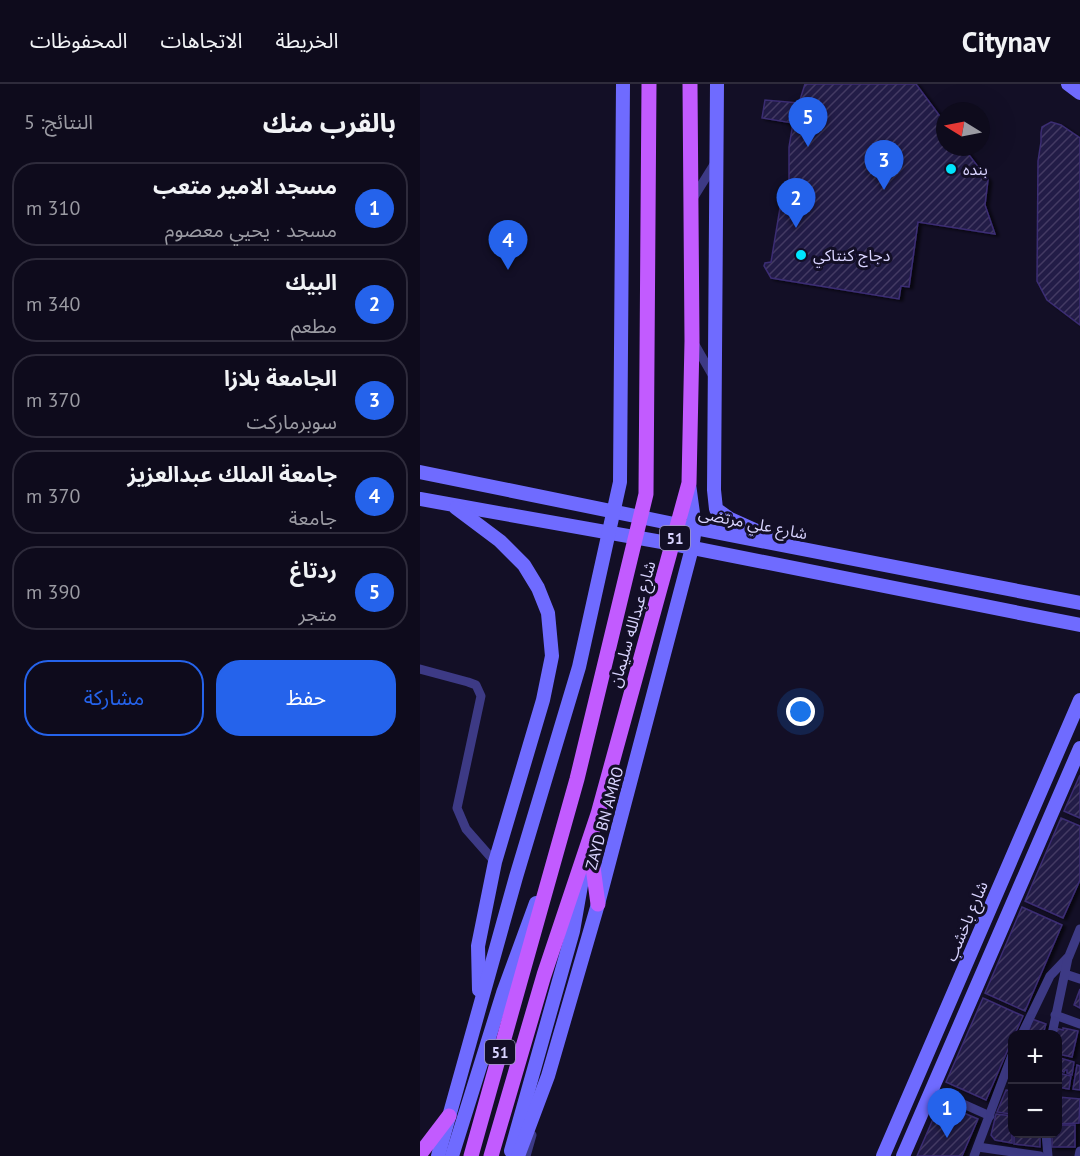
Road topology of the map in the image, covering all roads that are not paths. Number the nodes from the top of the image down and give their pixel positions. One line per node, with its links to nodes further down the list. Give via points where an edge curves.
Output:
1 (623, 84): 16 (main road, via 620,482)
2 (649, 84): 17 (main road, شارع عبدالله سليمان / 51, via 646,494)
3 (690, 84): 8 (main road, شارع عبدالله سليمان / 51)
4 (717, 84): 7 (main road)
5 (1068, 84): 6 (main road)
6 (1080, 93)
7 (717, 160): 8 (street); 10 (main road)
8 (691, 202): 9 (main road, شارع عبدالله سليمان / 51)
9 (692, 341): 10 (street); 13 (main road, شارع عبدالله سليمان / 51)
10 (715, 380): 23 (main road, via 716,509)
11 (420, 472): 12 (main road, شارع علي مرتضى)
12 (449, 478): 15 (main road); 16 (main road, شارع علي مرتضى)
13 (689, 483): 18 (main road, شارع عبدالله سليمان / 51); 19 (main road, ZAYD BN AMRO)
14 (420, 499): 15 (main road)
15 (446, 504): 20 (main road); 32 (main road, via 500,541 524,565 548,613 552,656 546,689)
16 (612, 512): 17 (main road, شارع علي مرتضى); 20 (main road)
17 (641, 518): 18 (main road, شارع علي مرتضى); 21 (main road, شارع عبدالله سليمان / 51)
18 (679, 525): 19 (main road, شارع علي مرتضى); 22 (main road, شارع عبدالله سليمان / 51)
19 (695, 528): 23 (main road, شارع علي مرتضى); 24 (main road, ZAYD BN AMRO)
20 (609, 532): 21 (main road); 38 (main road, via 579,667)
21 (637, 537): 22 (main road); 30 (main road, شارع عبدالله سليمان / 51)
22 (673, 544): 24 (main road); 31 (main road, شارع عبدالله سليمان / 51)
23 (794, 547): 25 (main road, شارع علي مرتضى)
24 (692, 548): 26 (main road); 33 (main road, ZAYD BN AMRO)
25 (1080, 603)
26 (1080, 625)
27 (420, 669): 32 (street, via 468,681 476,685 481,696 457,808 466,829)
28 (1080, 700): 61 (main road, شارع باخشب)
29 (1080, 748): 47 (main road)
30 (561, 834): 55 (main road, via 503,993); 56 (main road, شارع عبدالله سليمان / 51)
31 (589, 841): 33 (main road); 57 (main road, شارع عبدالله سليمان / 51, via 544,975); 58 (main road, via 573,931)
32 (495, 862): 38 (main road, via 478,946)
33 (598, 904): 44 (main road, ZAYD BN AMRO)
34 (1080, 929): 35 (street)
35 (1069, 956): 36 (street); 41 (street, via 1050,976)
36 (1065, 974): 37 (street); 39 (street)
37 (1080, 979)
38 (480, 1004): 48 (main road)
39 (1055, 1015): 40 (street); 42 (street)
40 (1080, 1024)
41 (1024, 1030)
42 (1053, 1030)
43 (1008, 1066): 45 (street)
44 (546, 1082): 59 (main road, ZAYD BN AMRO); 60 (street)
45 (1000, 1087): 46 (street); 49 (street)
46 (1008, 1088)
47 (932, 1090): 49 (street); 62 (main road)
48 (449, 1116): 53 (main road); 54 (main road)
49 (990, 1116): 51 (street)
50 (1046, 1138): 64 (street)
51 (976, 1151): 63 (street)
52 (1080, 1151): 65 (street)
53 (420, 1154)
54 (438, 1156)
55 (452, 1156)
56 (471, 1156)
57 (491, 1156)
58 (510, 1156)
59 (518, 1156)
60 (526, 1156)
61 (883, 1156)
62 (903, 1156)
63 (1040, 1156)
64 (1048, 1156)
65 (1079, 1156)

